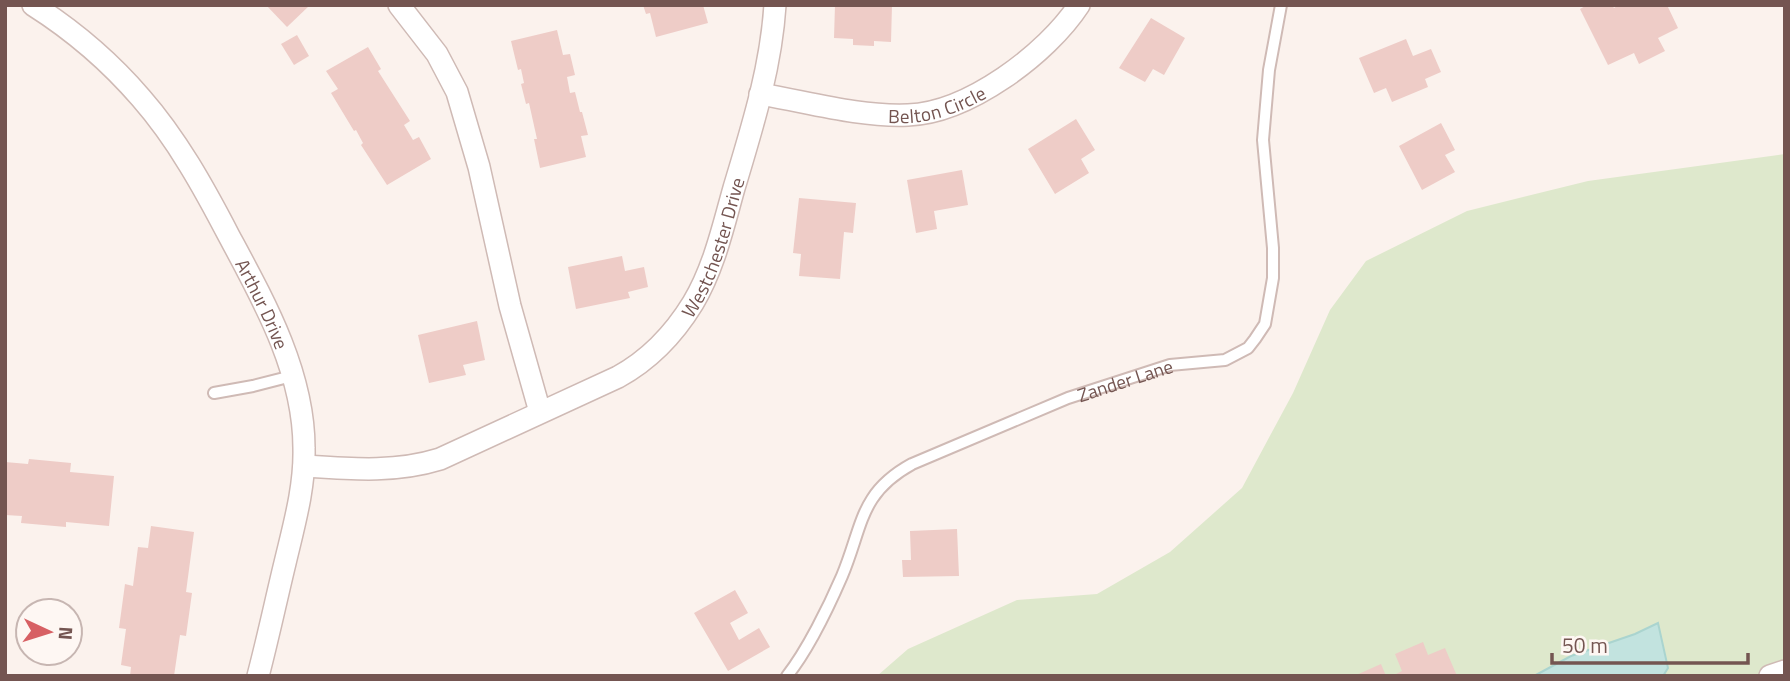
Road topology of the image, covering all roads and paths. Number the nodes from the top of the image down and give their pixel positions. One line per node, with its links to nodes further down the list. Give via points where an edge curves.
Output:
1 (33, 5): 7 (street, Arthur Drive, via 108,64 160,122 245,265 281,341)
2 (399, 5): 9 (street, via 438,54 457,92)
3 (775, 5): 6 (street, Westchester Drive)
4 (1079, 5): 6 (street, Belton Circle, via 1014,71 979,93 932,111 911,116 871,113)
5 (1281, 5): 13 (lane, Zander Lane, via 1263,140 1273,278 1265,324 1255,339 1225,360 1170,365 1068,398 890,477 869,502 843,575)
6 (760, 94): 9 (street, Westchester Drive, via 713,259 678,325 636,367)
7 (292, 376): 8 (lane); 10 (street, Arthur Drive, via 304,429)
8 (214, 393)
9 (540, 412): 10 (street, Westchester Drive, via 420,466 383,470)
10 (304, 466): 12 (street, Arthur Drive)
11 (1785, 671): 14 (street)
12 (258, 676)
13 (787, 676)
14 (1770, 676)

